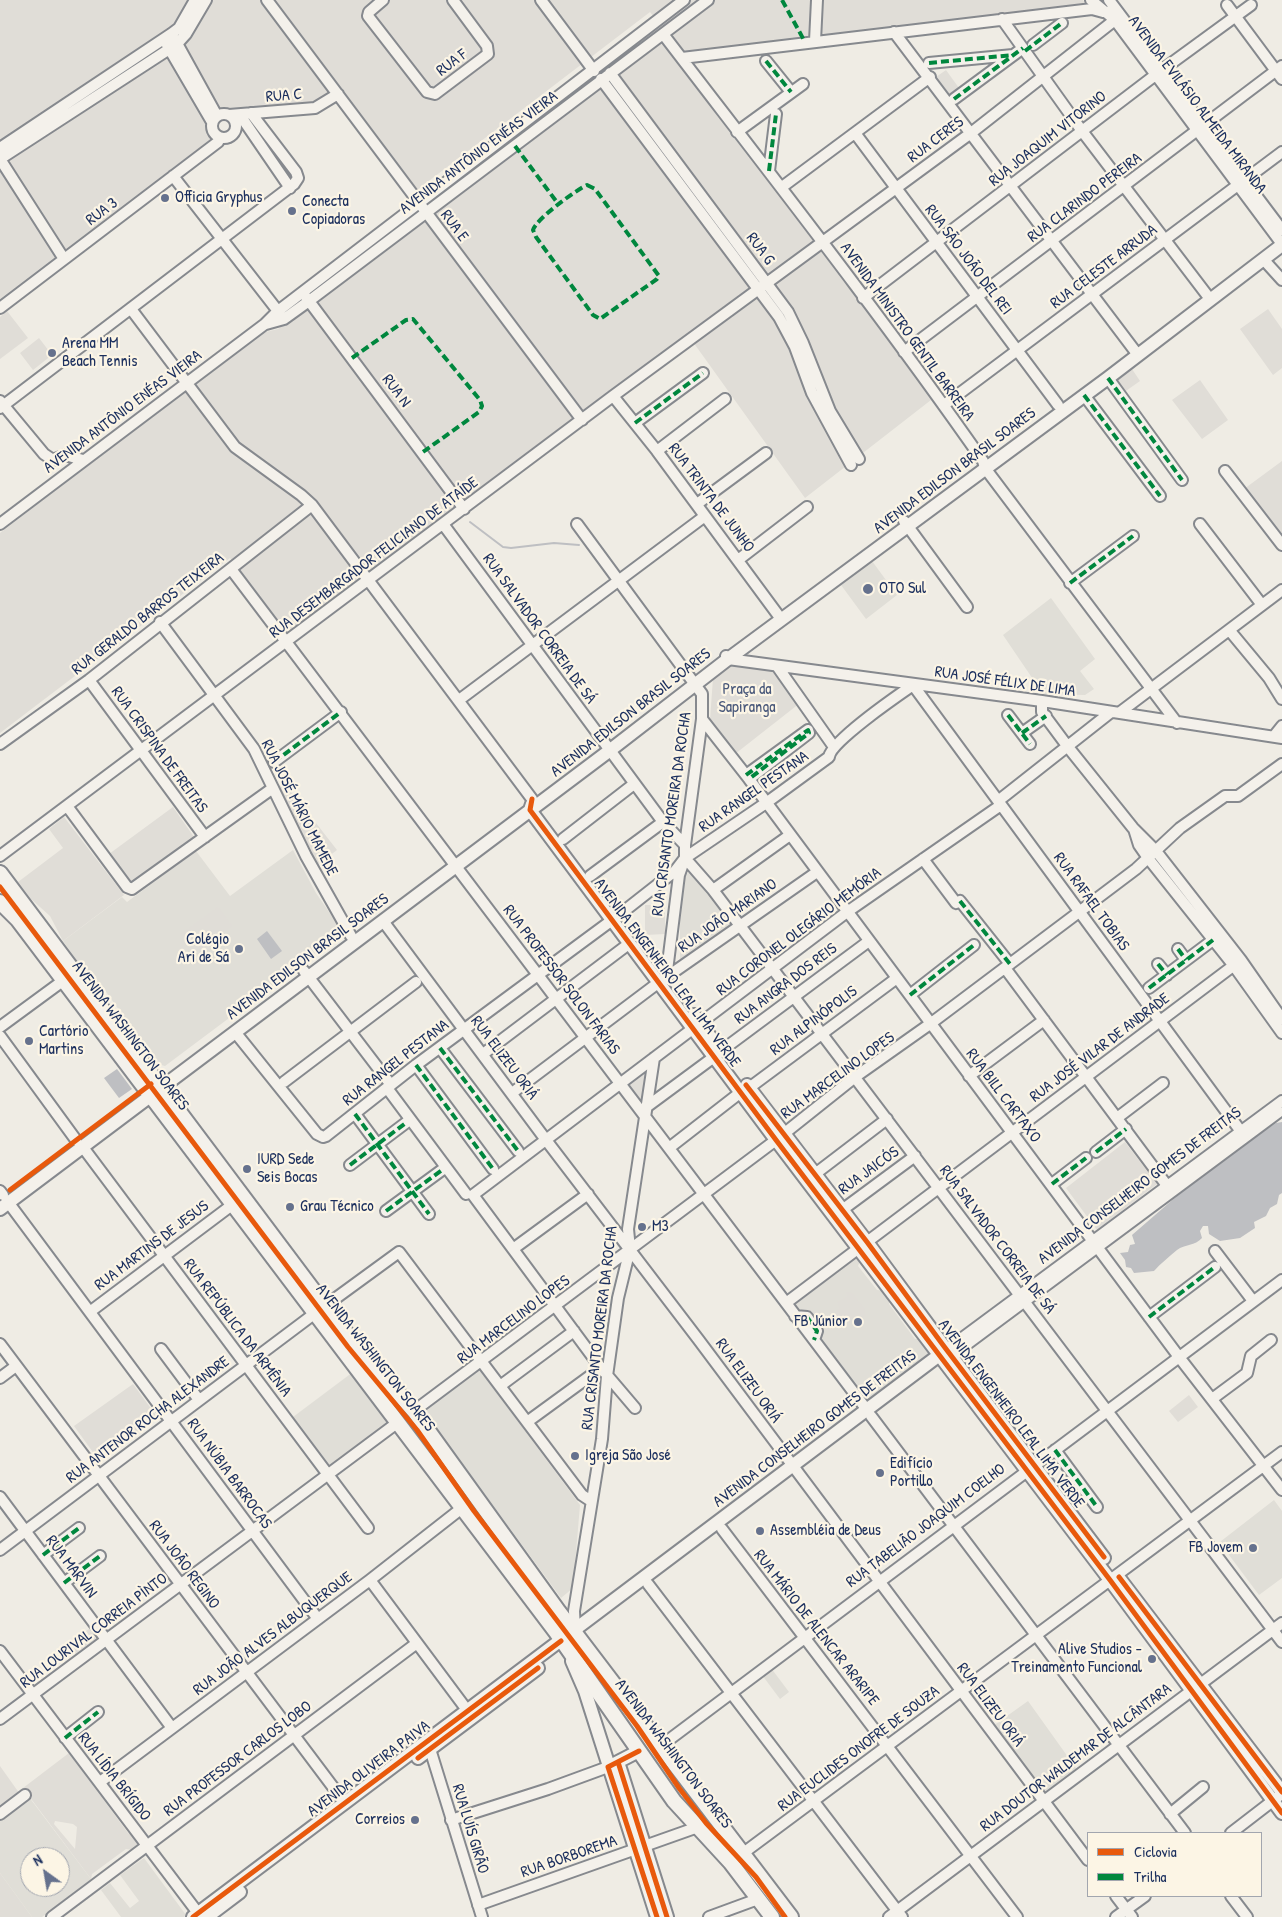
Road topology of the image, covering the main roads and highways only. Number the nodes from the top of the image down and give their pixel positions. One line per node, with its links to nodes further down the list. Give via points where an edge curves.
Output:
1 (1281, 239): 2 (main road, AVENIDA EDILSON BRASIL SOARES); 2 (main road, AVENIDA EDILSON BRASIL SOARES, via 1263,259)
2 (1208, 296): 3 (main road, AVENIDA EDILSON BRASIL SOARES)
3 (1136, 351): 4 (main road, AVENIDA EDILSON BRASIL SOARES, via 1058,405); 4 (main road, AVENIDA EDILSON BRASIL SOARES, via 1108,378)
4 (984, 465): 5 (main road, AVENIDA EDILSON BRASIL SOARES)
5 (533, 805): 6 (main road, AVENIDA EDILSON BRASIL SOARES); 9 (main road, AVENIDA ENGENHEIRO LEAL LIMA VERDE); 9 (main road, AVENIDA ENGENHEIRO LEAL LIMA VERDE, via 563,839)
6 (453, 863): 10 (main road, AVENIDA EDILSON BRASIL SOARES, via 351,936); 10 (main road, AVENIDA EDILSON BRASIL SOARES, via 383,921)
7 (0, 873): 12 (highway, AVENIDA WASHINGTON SOARES)
8 (0, 902): 12 (highway, AVENIDA WASHINGTON SOARES)
9 (616, 917): 11 (main road, AVENIDA ENGENHEIRO LEAL LIMA VERDE); 11 (main road, AVENIDA ENGENHEIRO LEAL LIMA VERDE, via 630,943)
10 (306, 974): 12 (main road, AVENIDA EDILSON BRASIL SOARES); 12 (main road, AVENIDA EDILSON BRASIL SOARES, via 235,1032)
11 (662, 981): 13 (main road, AVENIDA ENGENHEIRO LEAL LIMA VERDE)
12 (153, 1088): 14 (main road, AVENIDA EDILSON BRASIL SOARES); 16 (highway, AVENIDA WASHINGTON SOARES); 16 (highway, AVENIDA WASHINGTON SOARES, via 232,1204)
13 (779, 1136): 15 (main road, AVENIDA ENGENHEIRO LEAL LIMA VERDE); 15 (main road, AVENIDA ENGENHEIRO LEAL LIMA VERDE, via 815,1174)
14 (2, 1199)
15 (863, 1244): 17 (main road, AVENIDA ENGENHEIRO LEAL LIMA VERDE)
16 (320, 1310): 19 (highway, AVENIDA WASHINGTON SOARES, via 414,1411); 20 (highway, AVENIDA WASHINGTON SOARES, via 397,1423)
17 (945, 1356): 18 (main road, AVENIDA CONSELHEIRO GOMES DE FREITAS); 24 (main road, AVENIDA ENGENHEIRO LEAL LIMA VERDE)
18 (794, 1470): 19 (main road, AVENIDA CONSELHEIRO GOMES DE FREITAS); 19 (main road, AVENIDA CONSELHEIRO GOMES DE FREITAS, via 722,1529)
19 (577, 1634): 20 (main road, AVENIDA CONSELHEIRO GOMES DE FREITAS); 23 (highway, AVENIDA WASHINGTON SOARES)
20 (564, 1644): 21 (highway, AVENIDA WASHINGTON SOARES); 22 (main road); 28 (main road, AVENIDA OLIVEIRA PAIVA); 29 (main road, AVENIDA OLIVEIRA PAIVA, via 467,1710)
21 (639, 1751): 22 (main road); 25 (highway, AVENIDA WASHINGTON SOARES)
22 (613, 1765): 27 (main road)
23 (694, 1789): 25 (highway, via 684,1785 679,1788 678,1800); 33 (highway, AVENIDA WASHINGTON SOARES)
24 (1279, 1796): 26 (main road, AVENIDA ENGENHEIRO LEAL LIMA VERDE)
25 (684, 1812): 32 (highway, AVENIDA WASHINGTON SOARES, via 731,1863)
26 (1282, 1813)
27 (641, 1848): 30 (main road); 31 (main road)
28 (224, 1911): 29 (main road, AVENIDA OLIVEIRA PAIVA)
29 (203, 1916)
30 (657, 1917)
31 (667, 1917)
32 (772, 1917)
33 (791, 1917)

